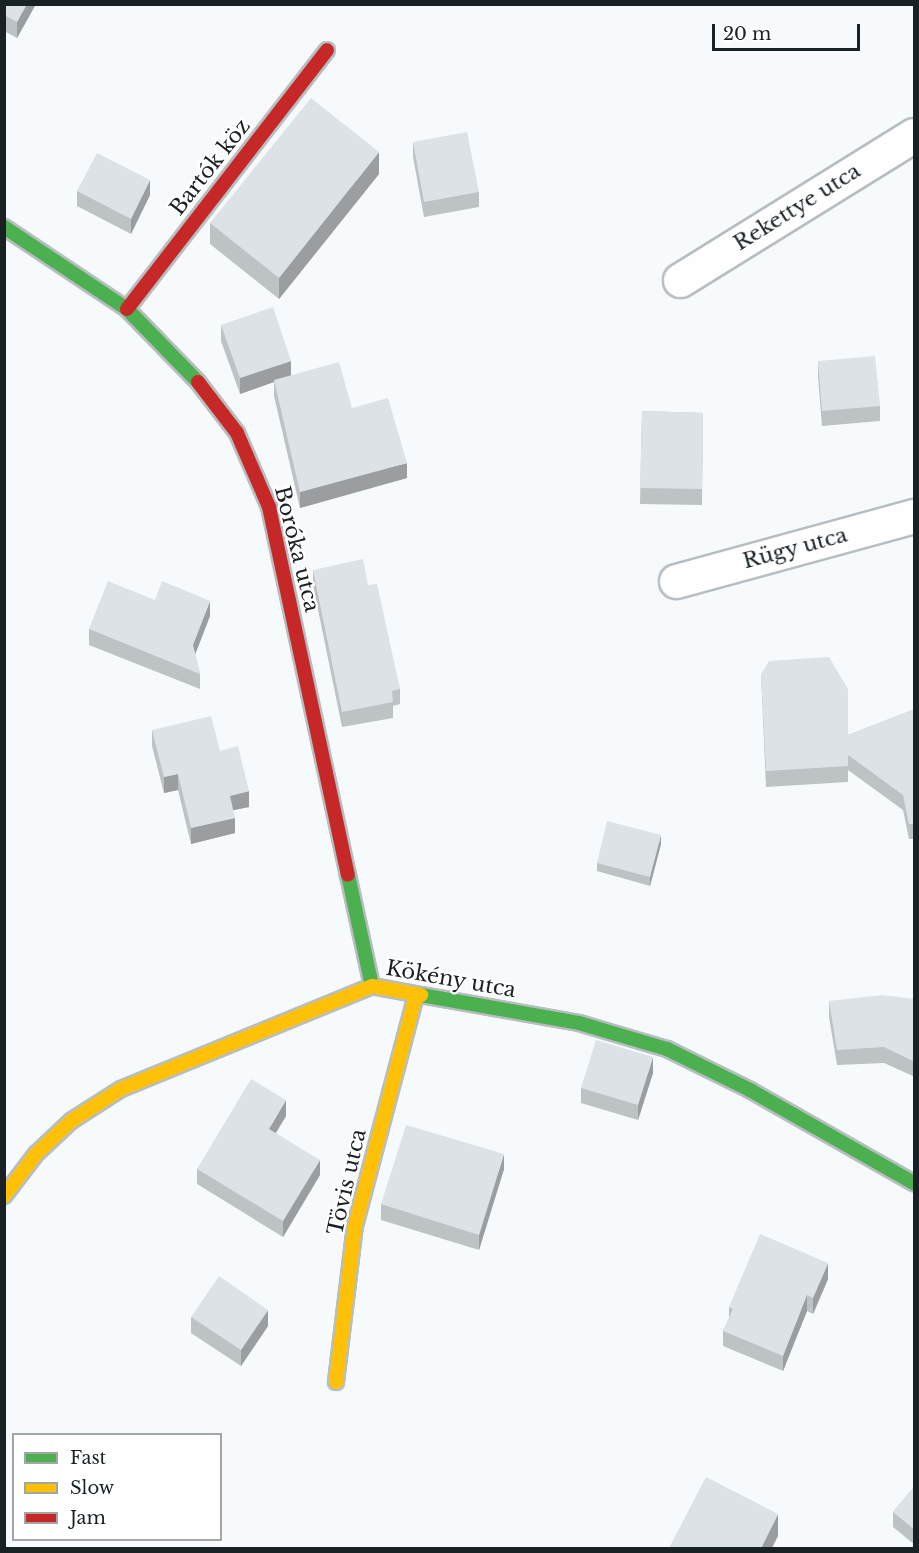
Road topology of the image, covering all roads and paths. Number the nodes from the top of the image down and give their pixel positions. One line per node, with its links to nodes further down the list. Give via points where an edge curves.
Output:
1 (327, 50): 5 (street, Bartók köz)
2 (915, 135): 4 (street, Rekettye utca)
3 (4, 226): 5 (street, Boróka utca)
4 (680, 280)
5 (127, 309): 8 (street, Boróka utca, via 194,375 237,433 269,507)
6 (915, 516): 7 (street, Rügy utca)
7 (676, 580)
8 (372, 986): 9 (street, Kökény utca); 11 (street, Kökény utca, via 121,1089 71,1120 36,1154)
9 (416, 995): 10 (street, Kökény utca, via 579,1023 667,1049 750,1090); 12 (street, Tövis utca, via 355,1226)
10 (915, 1183)
11 (4, 1196)
12 (336, 1382)

